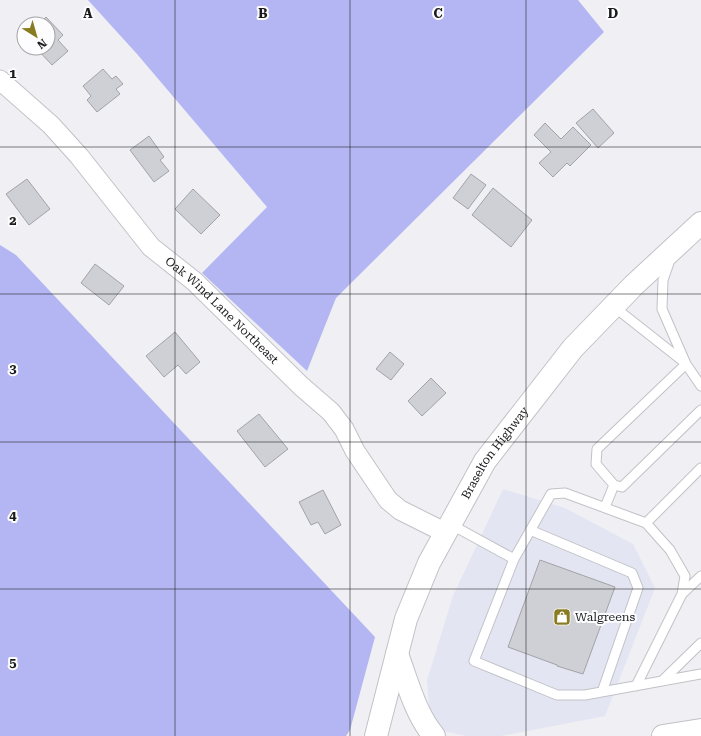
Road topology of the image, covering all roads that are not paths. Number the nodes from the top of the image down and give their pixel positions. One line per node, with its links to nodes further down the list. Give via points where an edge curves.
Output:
1 (0, 80): 12 (street, Oak Wind Lane Northeast, via 51,125 79,156 151,247 194,281 331,412 388,500 400,510)
2 (701, 223): 3 (main road, Braselton Highway)
3 (675, 248): 4 (main road, Braselton Highway); 5 (lane, via 663,280 662,309)
4 (613, 306): 5 (lane); 12 (main road, Braselton Highway, via 573,348 485,461)
5 (686, 364): 6 (lane); 9 (lane, via 597,449 596,464)
6 (701, 386)
7 (701, 410): 9 (lane)
8 (701, 468): 11 (lane)
9 (618, 486): 10 (lane)
10 (605, 508): 11 (lane); 13 (lane, via 565,493 551,494)
11 (646, 523): 16 (lane, via 670,550 685,576)
12 (448, 528): 14 (lane); 18 (main road, Braselton Highway, via 429,563 406,619)
13 (530, 530): 14 (lane); 22 (lane, via 632,573 638,588)
14 (514, 559): 22 (lane, via 474,661 557,695)
15 (701, 576): 16 (lane)
16 (682, 594): 21 (lane)
17 (701, 643): 20 (lane)
18 (397, 654): 24 (main road, Braselton Highway); 25 (main road, via 428,730)
19 (701, 674): 20 (lane)
20 (662, 681): 21 (lane)
21 (636, 686): 22 (lane)
22 (602, 692)
23 (701, 730): 26 (main road)
24 (376, 736)
25 (434, 736)
26 (663, 736)

